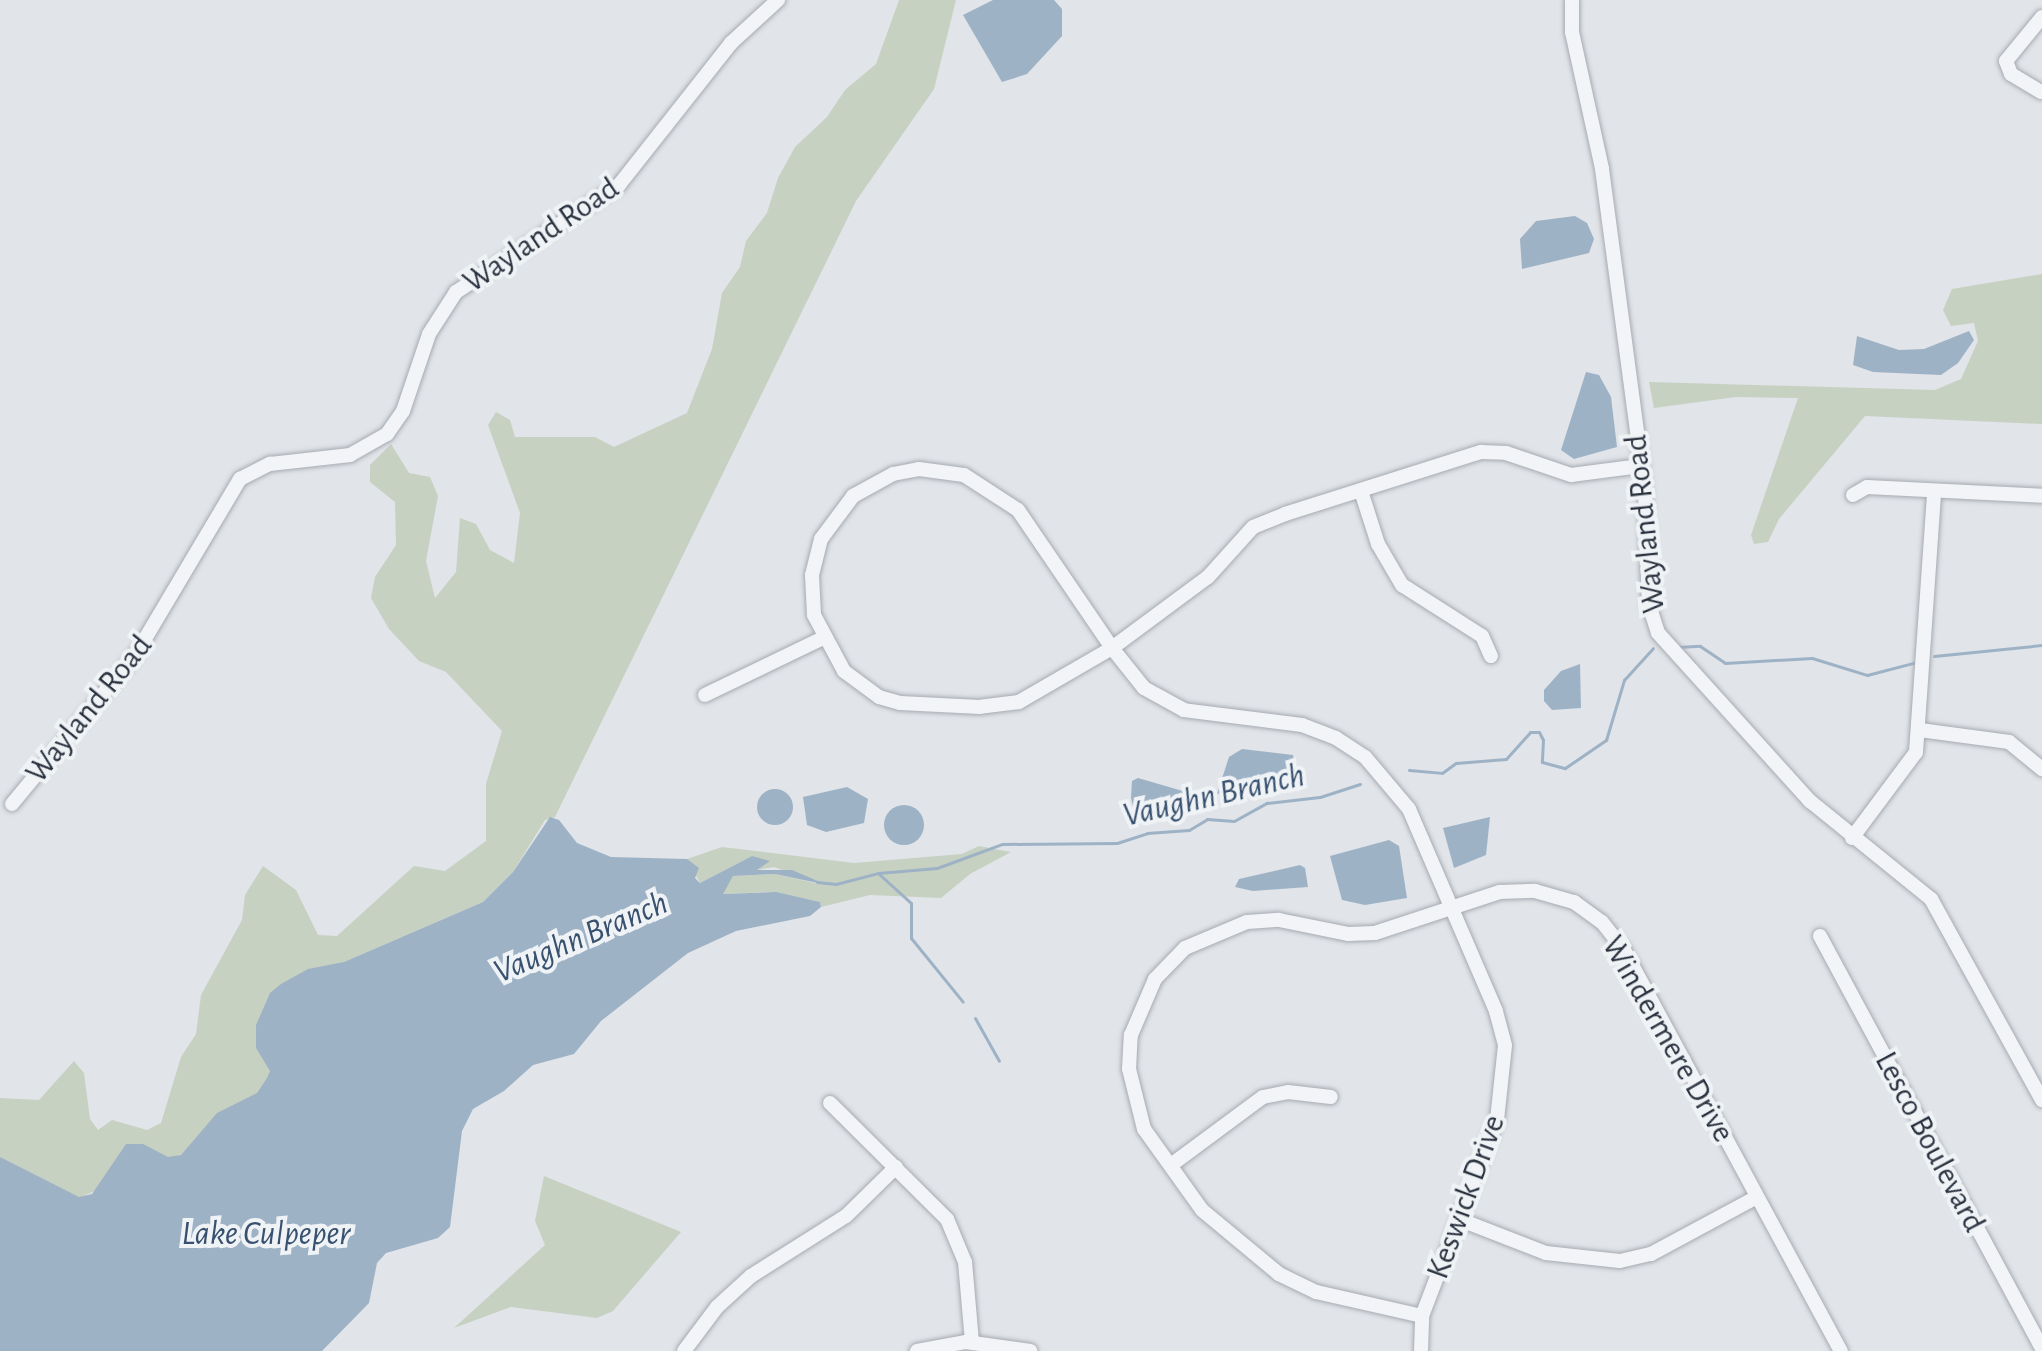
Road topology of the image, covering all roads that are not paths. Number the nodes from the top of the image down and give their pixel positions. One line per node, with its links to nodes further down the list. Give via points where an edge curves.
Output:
1 (778, 0): 16 (street, Wayland Road, via 731,43 619,185 456,292 429,334 403,411 387,434 350,455 270,464 240,479 136,654)
2 (1572, 0): 5 (street, Wayland Road, via 1572,32 1594,122)
3 (2042, 17): 4 (street, via 2006,61 2011,74)
4 (2041, 92)
5 (1640, 466): 6 (street, via 1571,475 1506,453 1481,452); 17 (street, Wayland Road, via 1649,605 1658,633 1810,801)
6 (1361, 491): 11 (street, via 1253,527 1187,594); 12 (street, via 1378,544 1402,585 1482,636)
7 (1934, 492): 8 (street, via 1867,487); 9 (street); 14 (street)
8 (1853, 495)
9 (2042, 496)
10 (823, 638): 11 (street, via 844,671 879,697 932,707 1019,702); 11 (street, via 811,585 815,557 830,523 872,484 893,474 932,469 982,483 1018,510); 13 (street)
11 (1112, 648): 18 (street, Keswick Drive, via 1144,688 1184,710 1302,725 1365,757 1409,809)
12 (1491, 656)
13 (705, 695)
14 (1920, 730): 15 (street, via 2009,742); 17 (street, via 1906,771)
15 (2042, 769)
16 (12, 804)
17 (1852, 838): 21 (street, Wayland Road, via 1936,906)
18 (1448, 909): 23 (street, Windermere Drive, via 1375,933 1348,934 1279,920 1247,922 1185,948 1141,1004 1129,1069 1144,1129); 25 (street, Windermere Drive, via 1500,892 1535,891 1574,902 1602,922 1624,950); 26 (street, Keswick Drive, via 1496,1011 1505,1045 1497,1120)
19 (1820, 936): 29 (street, Lesco Boulevard)
20 (1331, 1097): 23 (street, via 1311,1092 1263,1097)
21 (2042, 1100)
22 (830, 1103): 24 (street)
23 (1171, 1165): 27 (street, Windermere Drive, via 1202,1210 1279,1274 1330,1297)
24 (896, 1167): 28 (street, via 947,1219 965,1262); 30 (street, via 846,1216 751,1276 717,1307)
25 (1757, 1197): 26 (street, via 1651,1254 1620,1261 1546,1253); 34 (street, Windermere Drive)
26 (1461, 1220): 27 (street, Keswick Drive)
27 (1422, 1316): 33 (street, Keswick Drive)
28 (972, 1342): 31 (street); 32 (street)
29 (2042, 1348)
30 (684, 1351)
31 (917, 1351)
32 (1030, 1351)
33 (1421, 1351)
34 (1841, 1351)

